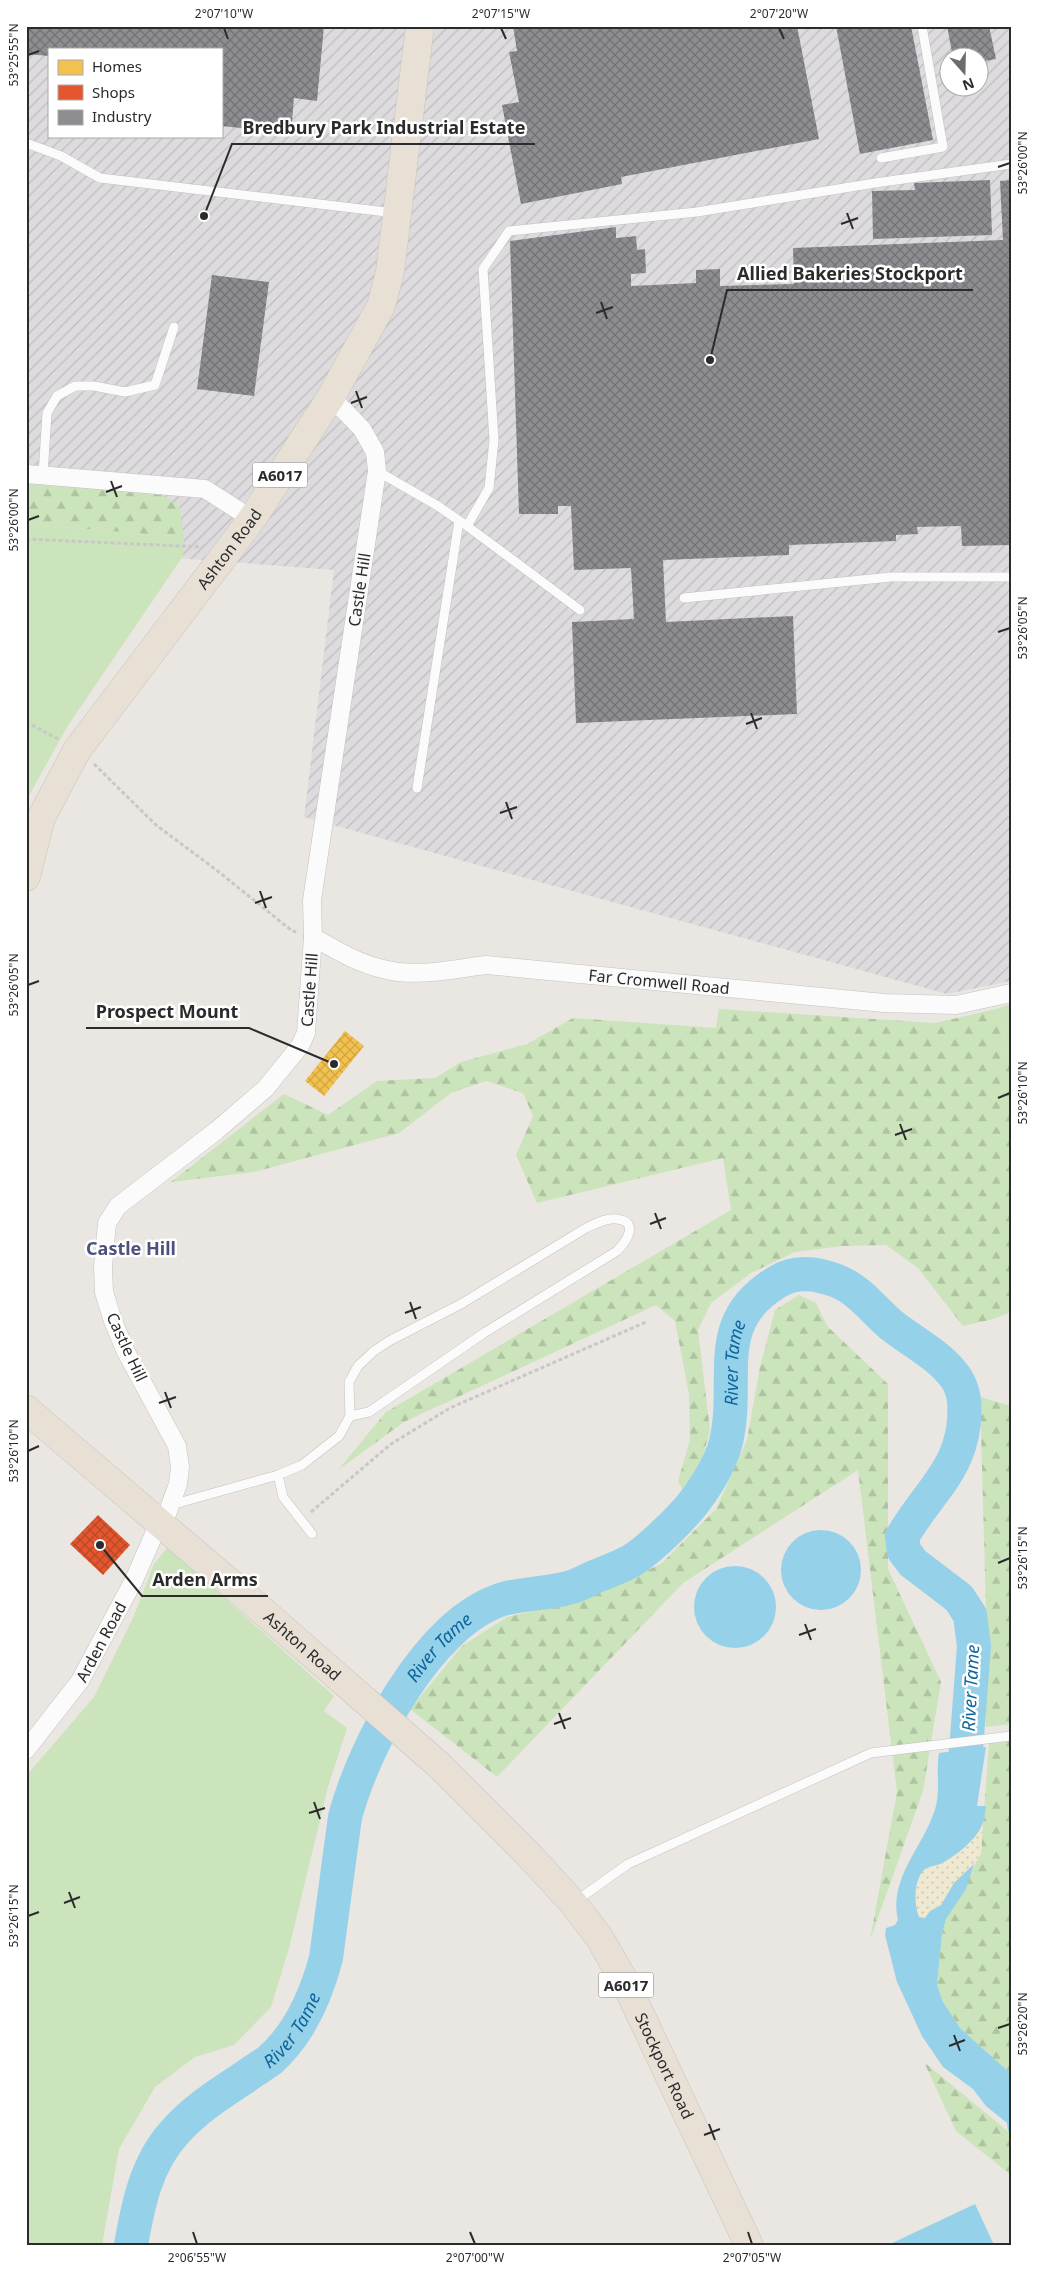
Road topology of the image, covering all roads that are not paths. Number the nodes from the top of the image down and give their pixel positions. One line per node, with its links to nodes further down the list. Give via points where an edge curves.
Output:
1 (420, 26): 6 (highway, Ashton Road / A6017)
2 (922, 26): 4 (lane, via 943,146)
3 (26, 143): 6 (lane, via 61,156 100,178)
4 (881, 158)
5 (1011, 164): 13 (lane, via 697,212 509,231 483,269 494,440 489,488)
6 (398, 213): 8 (highway, Ashton Road / A6017, via 390,272 381,306)
7 (174, 327): 10 (lane, via 155,385 125,392 75,386 57,396 47,413)
8 (331, 397): 9 (street, Castle Hill, via 362,429 375,452); 11 (highway, Ashton Road / A6017)
9 (376, 471): 12 (lane); 19 (street, Castle Hill, via 312,900)
10 (35, 474): 11 (street, via 205,489)
11 (252, 519): 18 (highway, Ashton Road / A6017, via 76,750 41,818)
12 (459, 521): 13 (lane); 17 (lane)
13 (467, 526): 16 (lane)
14 (1011, 577): 15 (lane, via 891,578)
15 (684, 598)
16 (580, 610)
17 (417, 788)
18 (26, 877)
19 (313, 937): 20 (street, Far Cromwell Road, via 350,958 384,970 421,972 486,965 884,1003 956,1005); 24 (street, Castle Hill, via 308,1018 300,1046 266,1089 118,1206 107,1223 104,1292 113,1321 126,1352 177,1446 178,1484)
20 (1011, 993)
21 (26, 1409): 24 (highway, Ashton Road / A6017)
22 (350, 1416): 22 (lane, via 349,1382 358,1366 389,1341 455,1308 586,1228 616,1219 629,1226 627,1241 617,1251 484,1332 369,1412); 23 (lane, via 338,1436 321,1452 302,1465)
23 (278, 1475): 24 (lane); 25 (lane, via 283,1497)
24 (165, 1514): 27 (street, Arden Road, via 80,1681); 28 (highway, Ashton Road / A6017, via 359,1696)
25 (312, 1534)
26 (1011, 1736): 29 (lane, via 871,1753 628,1864)
27 (26, 1750)
28 (440, 1766): 29 (highway, Stockport Road / A6017)
29 (572, 1903): 30 (highway, Stockport Road / A6017, via 599,1937 625,1982)
30 (749, 2245)

